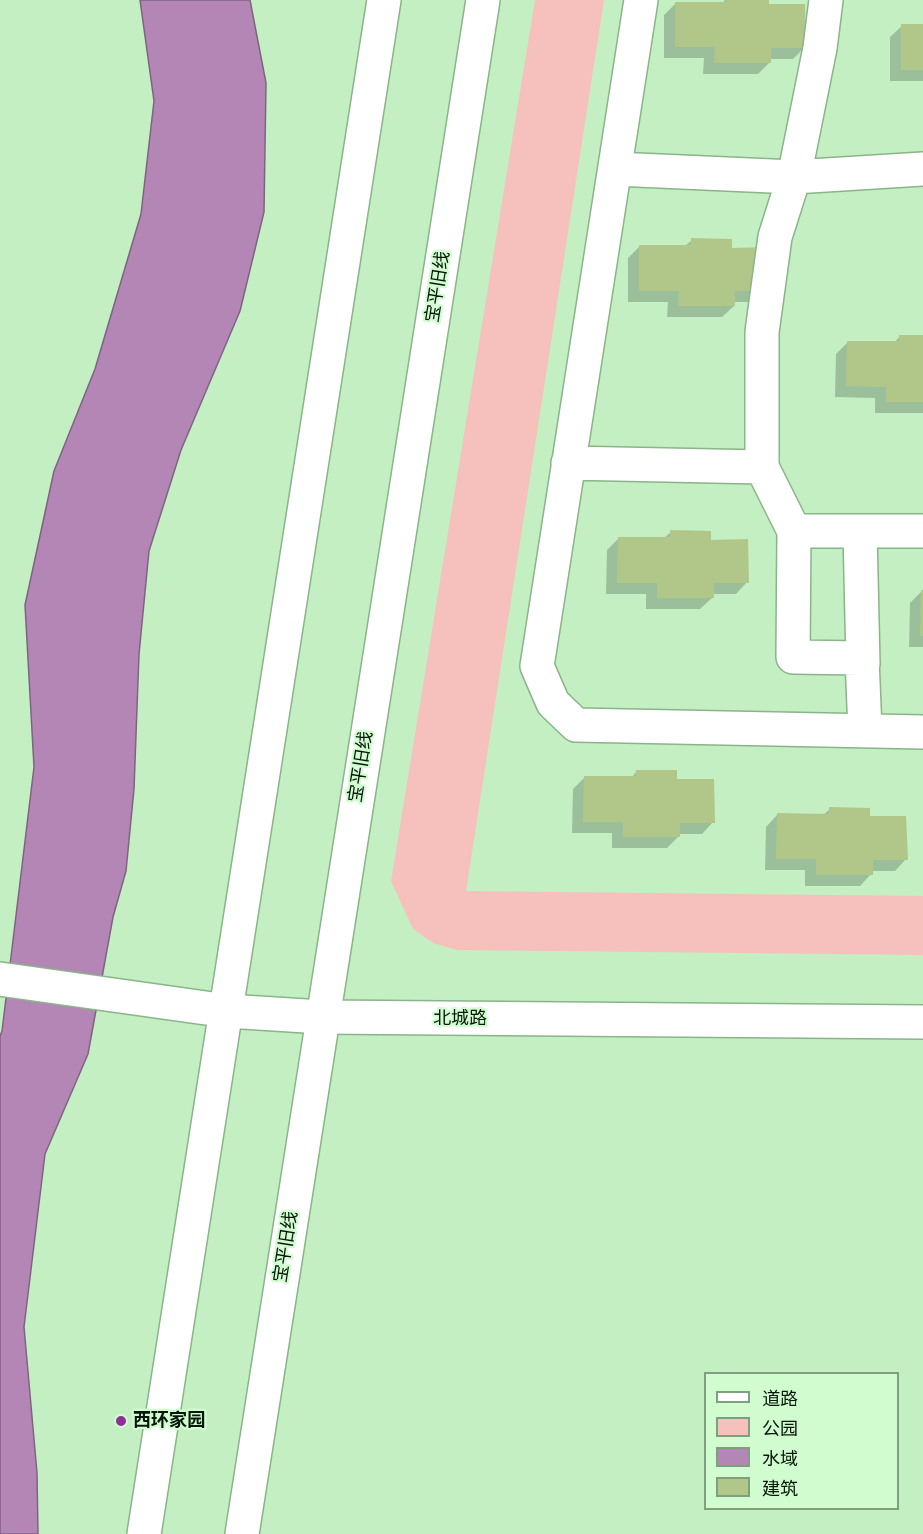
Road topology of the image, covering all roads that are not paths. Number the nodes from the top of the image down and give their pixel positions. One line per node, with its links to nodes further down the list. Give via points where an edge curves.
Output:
1 (384, 0): 17 (street)
2 (483, 0): 18 (street, 宝平旧线)
3 (641, 0): 5 (street)
4 (826, 0): 7 (street)
5 (615, 169): 7 (street); 8 (street)
6 (923, 169): 7 (street)
7 (794, 177): 9 (street, via 776,237 762,332)
8 (568, 463): 9 (street); 14 (street, via 537,666 553,703 576,725)
9 (762, 467): 10 (street)
10 (794, 531): 11 (street); 13 (street, via 793,657 862,658)
11 (860, 531): 12 (street); 13 (street)
12 (923, 531)
13 (863, 664): 14 (street)
14 (865, 730): 15 (street)
15 (923, 732)
16 (0, 979): 17 (street, 北城路)
17 (227, 1011): 18 (street, 北城路); 20 (street)
18 (322, 1017): 19 (street, 北城路); 21 (street, 宝平旧线)
19 (923, 1022)
20 (144, 1534)
21 (242, 1534)

